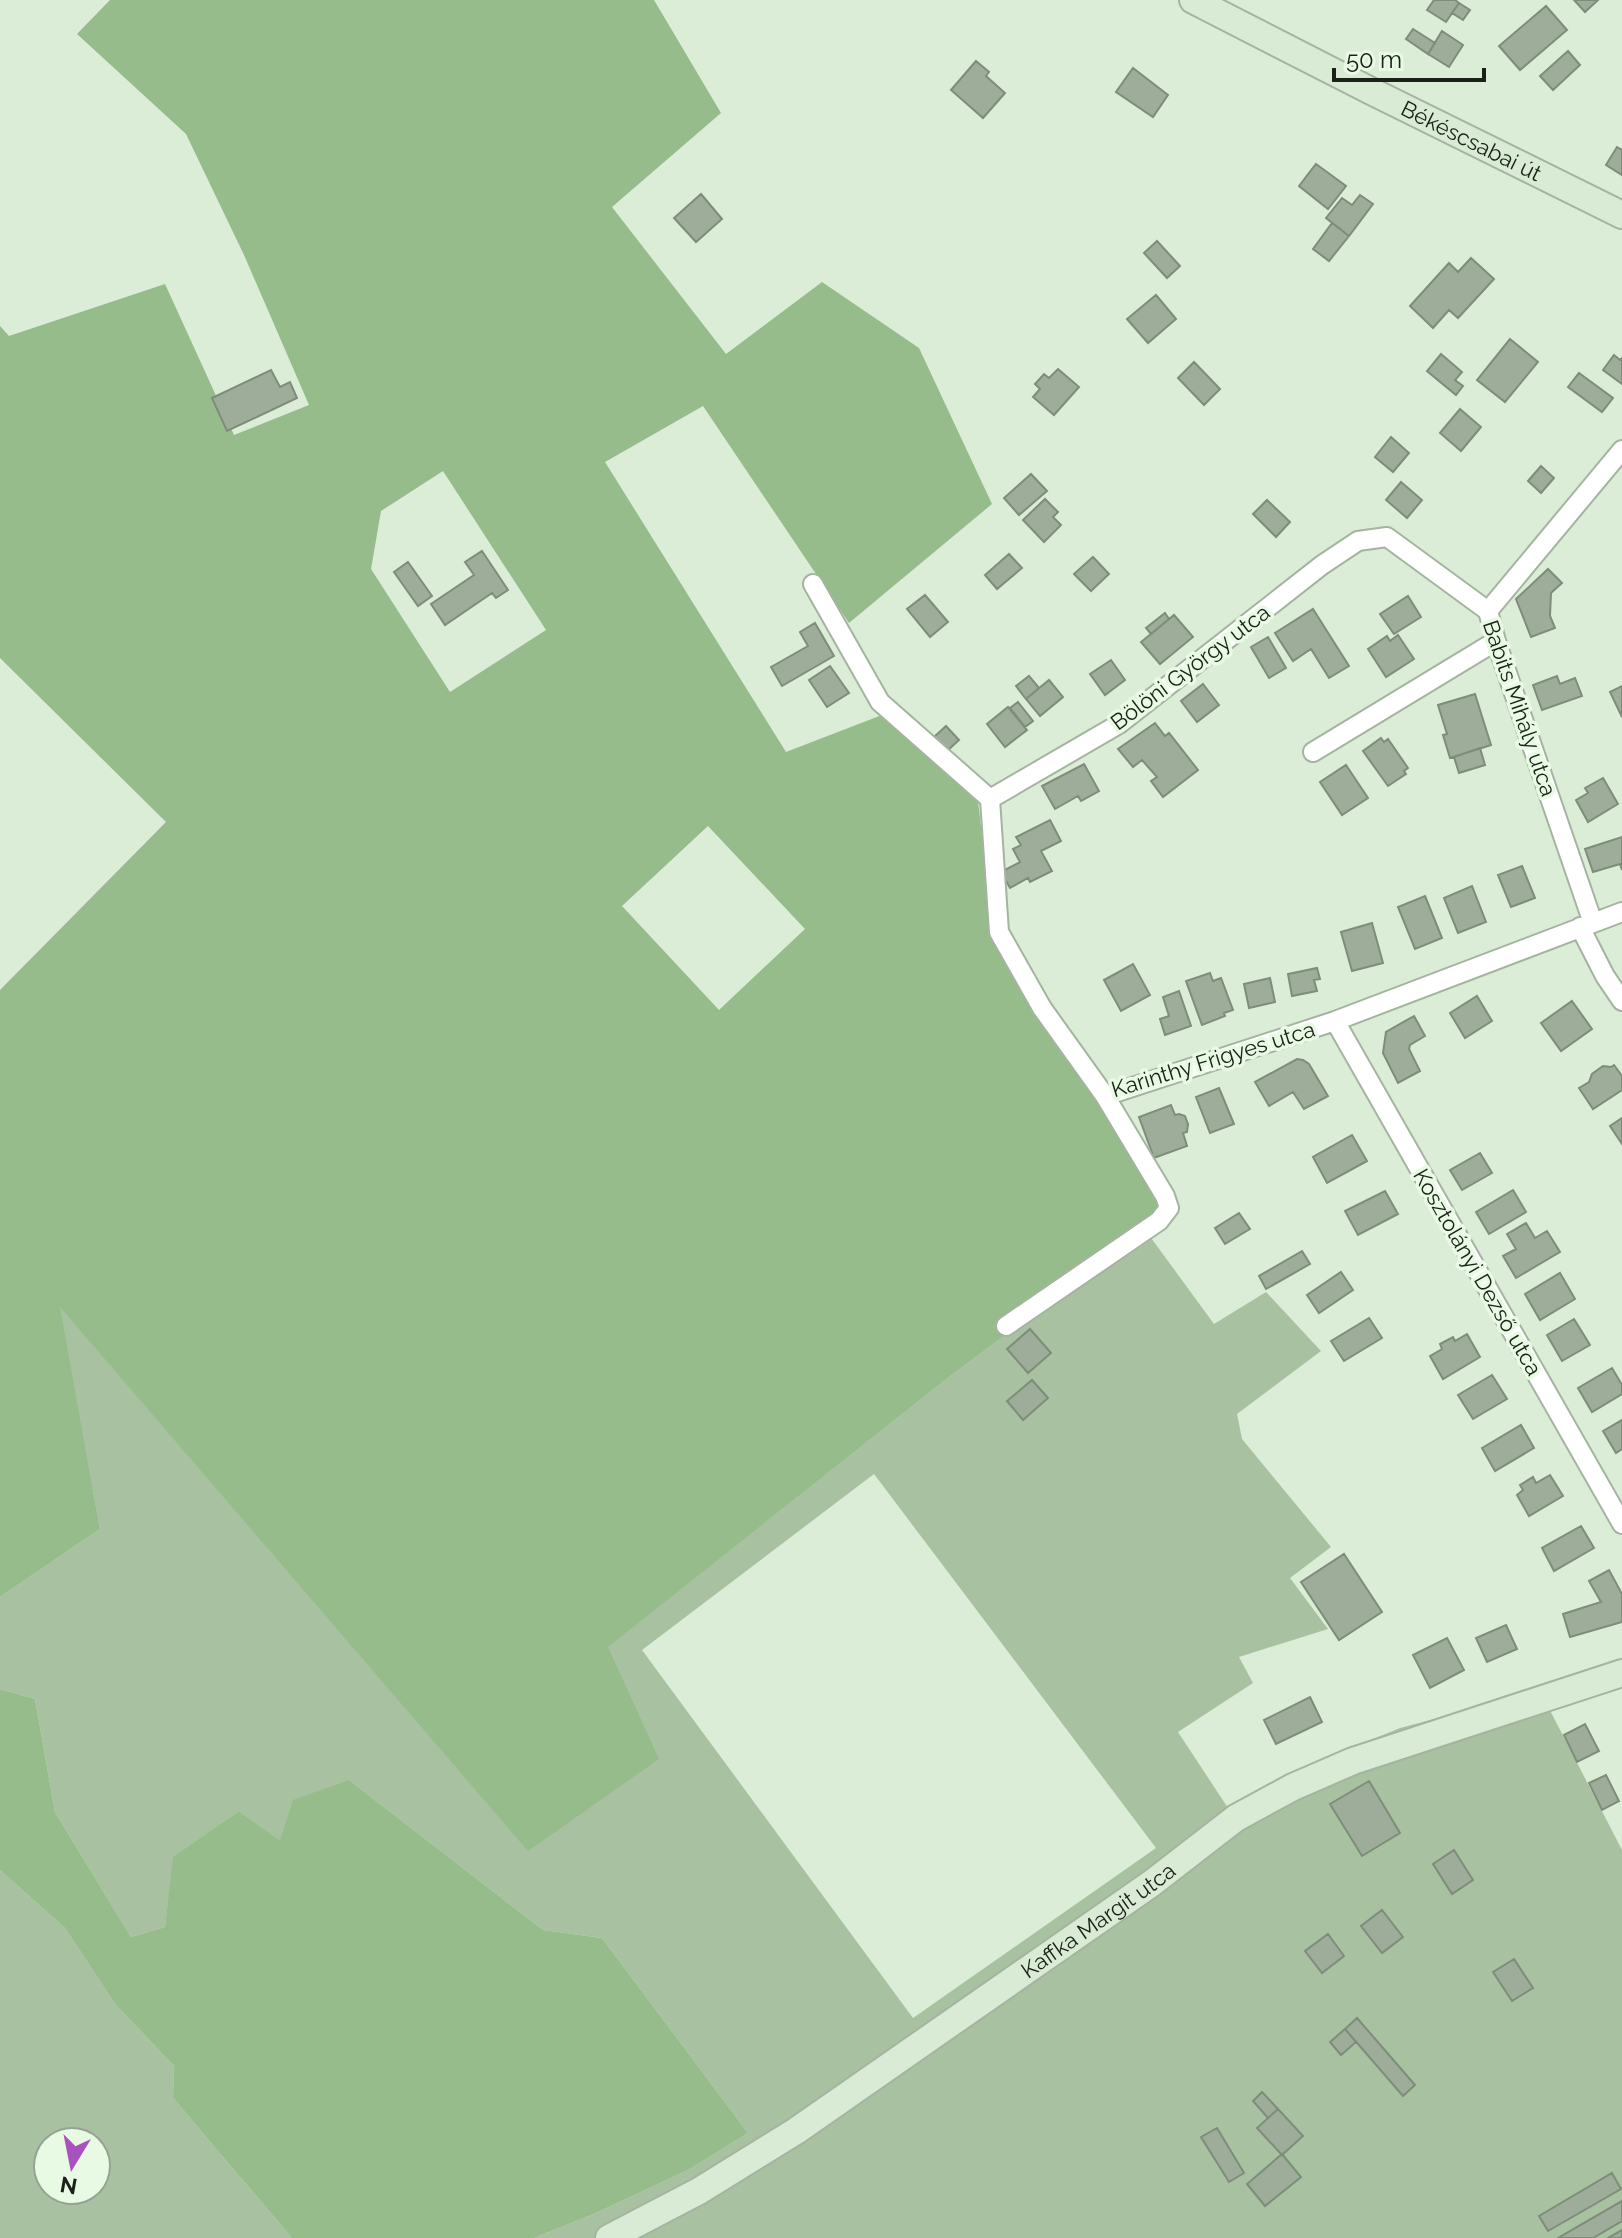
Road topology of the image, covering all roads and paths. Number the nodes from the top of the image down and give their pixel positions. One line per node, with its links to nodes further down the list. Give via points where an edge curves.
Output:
1 (1193, 0): 2 (street, Békéscsabai út)
2 (1622, 215)
3 (1622, 450): 6 (street)
4 (1387, 537): 6 (street, Babits Mihály utca); 9 (street, Bölöni György utca, via 1358,541 1119,724)
5 (813, 584): 9 (street, via 880,702)
6 (1488, 611): 7 (street, Babits Mihály utca)
7 (1496, 641): 8 (street); 11 (street, Babits Mihály utca)
8 (1313, 752)
9 (990, 799): 14 (street, Karinthy Frigyes utca, via 999,932 1042,1008)
10 (1622, 912): 11 (street, Karinthy Frigyes utca)
11 (1586, 925): 12 (street, Babits Mihály utca, via 1605,976); 13 (street, Karinthy Frigyes utca)
12 (1622, 1001)
13 (1335, 1021): 14 (street, Karinthy Frigyes utca); 16 (street, Kosztolányi Dezső utca)
14 (1105, 1096): 15 (street, via 1169,1208 1159,1221)
15 (1006, 1326)
16 (1622, 1524)
17 (1622, 1673): 18 (street, Kaffka Margit utca, via 1353,1761 1236,1818 1152,1883 796,2131)
18 (609, 2238)

